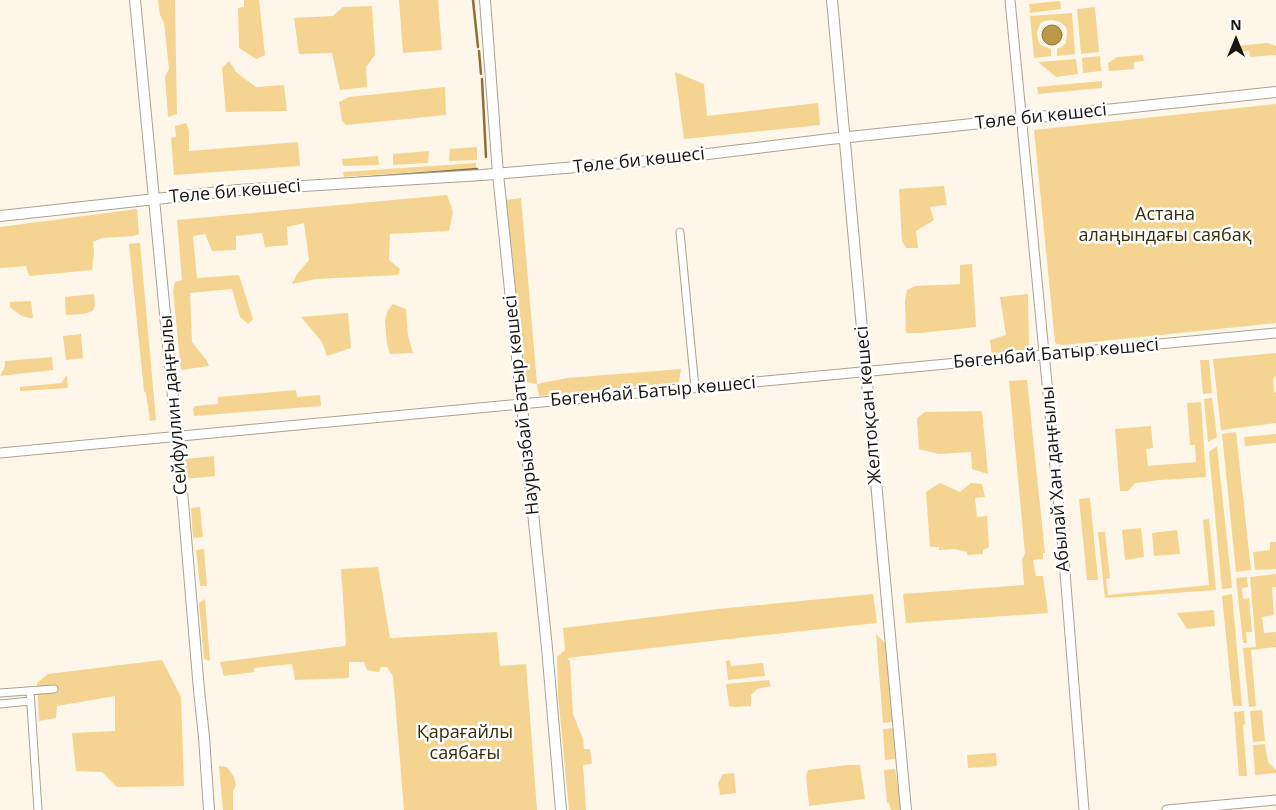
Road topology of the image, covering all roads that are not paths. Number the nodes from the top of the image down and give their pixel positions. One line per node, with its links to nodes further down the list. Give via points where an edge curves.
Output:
1 (135, 0): 9 (main road, Сейфуллин даңғылы)
2 (485, 0): 8 (main road, Наурызбай Батыр көшесі)
3 (832, 0): 7 (main road, Желтоқсан көшесі)
4 (1010, 0): 6 (street, Абылай Хан даңғылы)
5 (1276, 92): 6 (main road, Төле би көшесі)
6 (1022, 119): 7 (main road, Төле би көшесі); 13 (street, Абылай Хан даңғылы)
7 (845, 138): 8 (main road, Төле би көшесі, via 658,160); 14 (main road, Желтоқсан көшесі)
8 (498, 174): 9 (main road, Төле би көшесі, via 238,190); 16 (main road, Наурызбай Батыр көшесі)
9 (154, 199): 10 (main road, Төле би көшесі); 17 (main road, Сейфуллин даңғылы)
10 (0, 216)
11 (680, 232): 15 (street)
12 (1276, 333): 13 (street, Бөгенбай Батыр көшесі)
13 (1045, 355): 14 (street, Бөгенбай Батыр көшесі); 29 (street, Абылай Хан даңғылы)
14 (866, 372): 15 (street, Бөгенбай Батыр көшесі); 28 (main road, Желтоқсан көшесі)
15 (695, 388): 16 (street, Бөгенбай Батыр көшесі)
16 (522, 404): 17 (street, Бөгенбай Батыр көшесі); 27 (main road, Наурызбай Батыр көшесі)
17 (177, 436): 18 (street, Бөгенбай Батыр көшесі); 26 (main road, Сейфуллин даңғылы)
18 (0, 453)
19 (54, 688): 20 (street)
20 (30, 691): 21 (street); 22 (street)
21 (0, 693)
22 (30, 701): 23 (street); 25 (street)
23 (0, 704)
24 (1276, 800): 30 (street)
25 (38, 810)
26 (209, 810)
27 (561, 810)
28 (906, 810)
29 (1084, 810)
30 (1167, 810)

